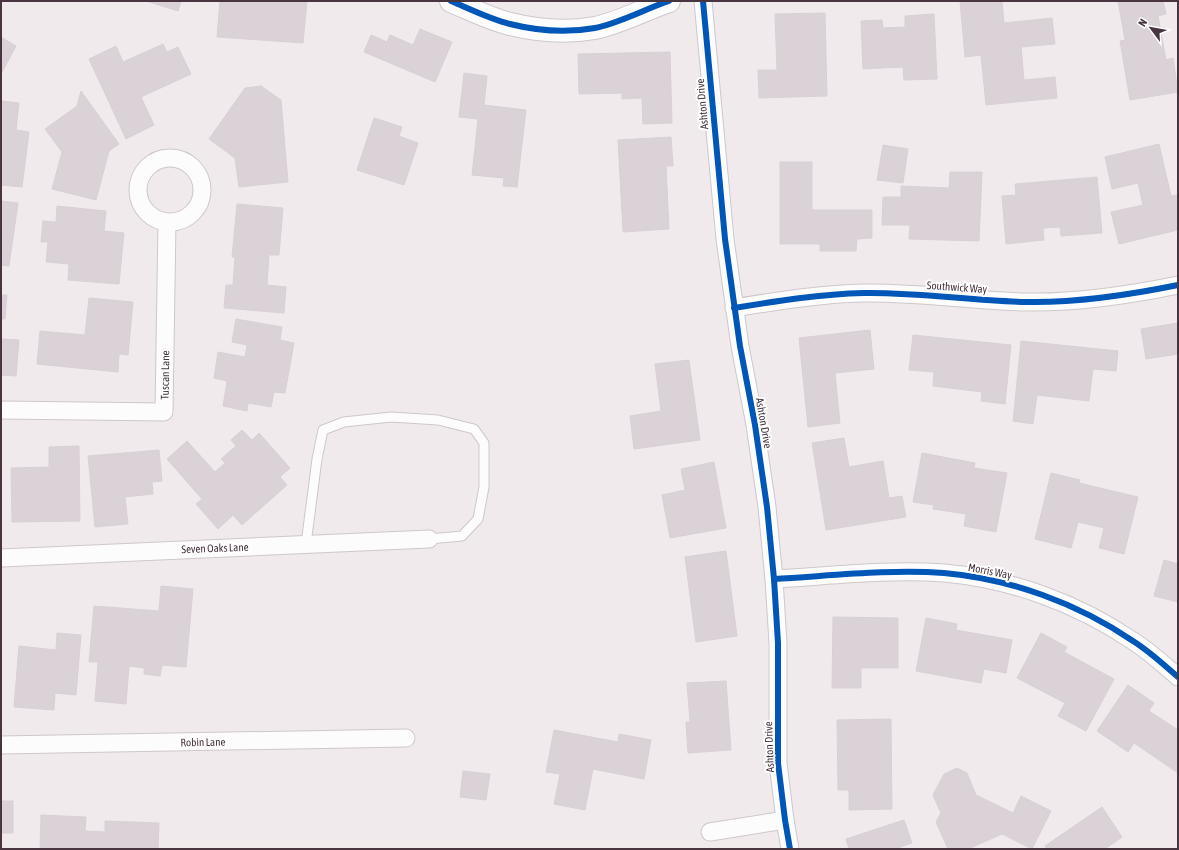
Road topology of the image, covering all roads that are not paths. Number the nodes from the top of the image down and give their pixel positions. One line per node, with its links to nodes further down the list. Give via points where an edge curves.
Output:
1 (451, 1): 2 (street, via 509,24 560,31 594,28)
2 (669, 1)
3 (703, 1): 6 (street, Ashton Drive, via 724,239)
4 (167, 222): 7 (street, Tuscan Lane, via 164,412)
5 (1178, 285): 6 (street, Southwick Way, via 1136,294 1071,301 1027,302 864,293 815,296)
6 (734, 308): 11 (street, Ashton Drive, via 764,484)
7 (1, 410)
8 (429, 539): 9 (street, Seven Oaks Lane); 9 (lane, via 462,536 478,519 484,487 484,443 474,429 438,420 391,417 344,422 323,430)
9 (306, 544): 10 (street, Seven Oaks Lane)
10 (1, 558)
11 (774, 579): 12 (street, Morris Way, via 903,572 984,579 1062,602 1099,620 1134,641); 15 (street, Ashton Drive, via 778,643 778,763)
12 (1178, 677)
13 (406, 738): 14 (street, Robin Lane)
14 (1, 745)
15 (785, 820): 16 (street); 17 (street, Ashton Drive)
16 (710, 832)
17 (790, 849)

